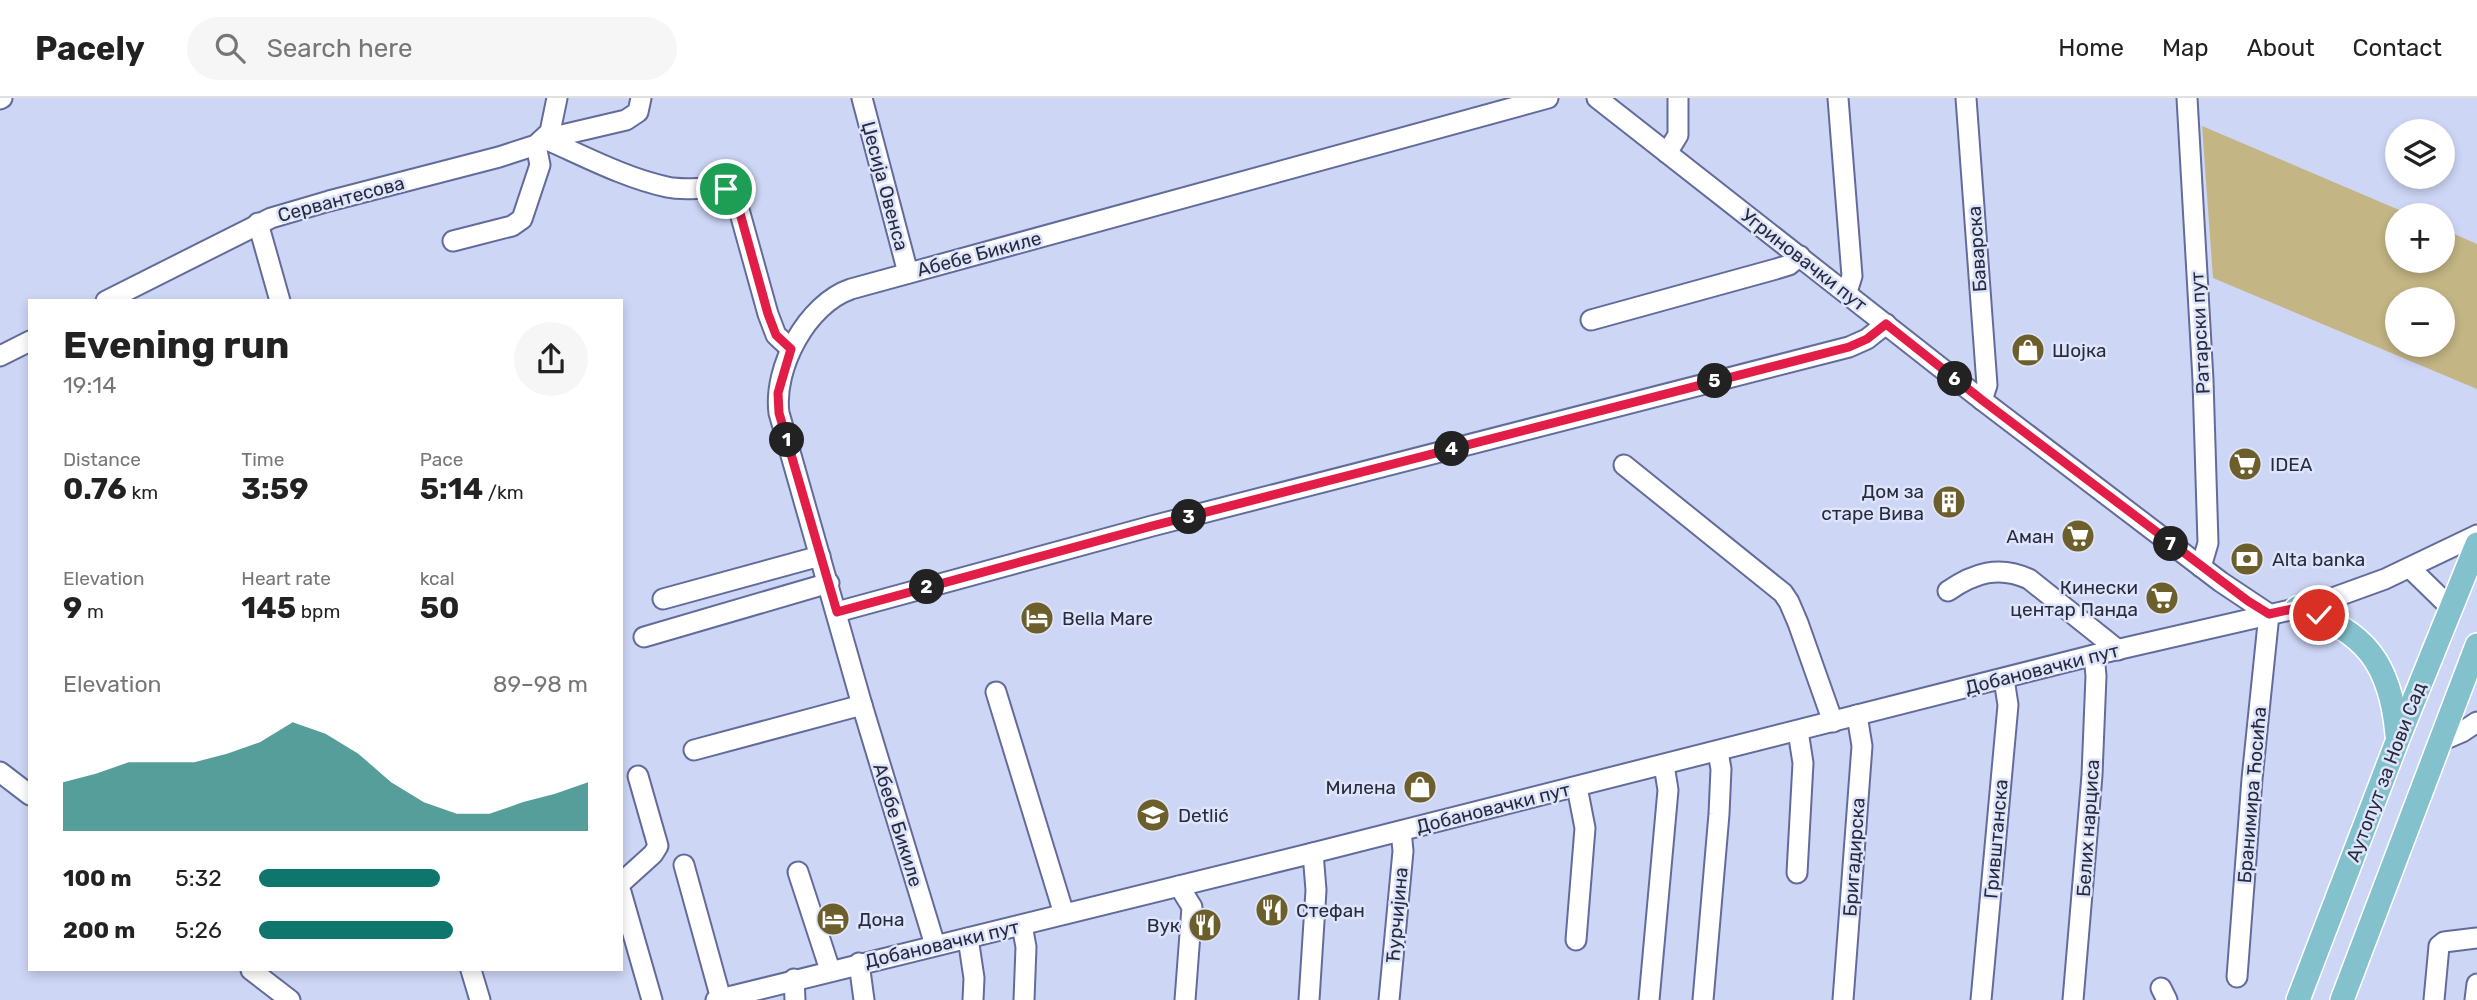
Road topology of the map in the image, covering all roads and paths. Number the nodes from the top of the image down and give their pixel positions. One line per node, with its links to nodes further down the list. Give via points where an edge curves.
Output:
1 (557, 98): 10 (street, via 550,132)
2 (641, 98): 10 (street, Сервантесова, via 638,112 626,120)
3 (862, 98): 15 (street, Џесија Овенса)
4 (1548, 98): 15 (street, Абебе Бикиле)
5 (1597, 98): 11 (street, Угриновачки пут)
6 (1678, 98): 11 (street, via 1678,135)
7 (1838, 98): 16 (street, via 1852,276)
8 (1966, 98): 24 (street, Баварска, via 1987,384)
9 (2187, 98): 29 (street, Ратарски пут, via 2208,529)
10 (541, 142): 12 (street, Сервантесова); 13 (street, via 540,165 522,219 512,226); 22 (street, via 664,186 732,192 768,314 776,335)
11 (1667, 153): 14 (street, Угриновачки пут)
12 (258, 223): 17 (street, Сервантесова); 18 (street)
13 (453, 241)
14 (1800, 256): 16 (street, Угриновачки пут); 19 (street, via 1776,269)
15 (908, 273): 22 (street, Абебе Бикиле, via 830,298)
16 (1847, 292): 20 (street, Угриновачки пут)
17 (110, 299)
18 (279, 299)
19 (1591, 320)
20 (1886, 324): 24 (street, Угриновачки пут); 36 (street, via 1849,347)
21 (28, 342): 23 (street)
22 (791, 349): 28 (street, Абебе Бикиле, via 778,393 779,413)
23 (0, 356)
24 (1982, 400): 29 (street, Угриновачки пут)
25 (1624, 465): 46 (street, via 1783,593)
26 (2477, 535): 30 (street)
27 (2477, 544): 35 (main road, Аутопут за Нови Сад)
28 (820, 556): 31 (street, Абебе Бикиле); 33 (street)
29 (2201, 567): 37 (street, Угриновачки пут)
30 (2410, 568): 34 (street, via 2342,596); 35 (street)
31 (829, 583): 36 (street, Абебе Бикиле); 38 (street)
32 (1948, 591): 40 (street, via 1984,573 2015,573)
33 (663, 599)
34 (2297, 608): 37 (street); 49 (main road, via 2348,632 2370,652 2390,690)
35 (2452, 609): 49 (main road, Аутопут за Нови Сад)
36 (837, 612): 44 (street, Абебе Бикиле)
37 (2269, 614): 40 (street, Добановачки пут); 76 (street, Бранимира Ћосића)
38 (644, 637)
39 (2477, 645): 50 (main road, Аутопут за Нови Сад)
40 (2118, 649): 41 (street, Добановачки пут)
41 (2094, 655): 42 (street, Добановачки пут); 94 (street, Белих нарциса, via 2092,775)
42 (2004, 678): 45 (street, Добановачки пут); 93 (street, Гривштанска, via 2008,705)
43 (996, 692): 66 (street)
44 (862, 705): 51 (street); 71 (street, Абебе Бикиле)
45 (1857, 715): 46 (street, Добановачки пут); 92 (street, Бригадирска, via 1862,746)
46 (1833, 722): 48 (street, Добановачки пут)
47 (2477, 722): 50 (street)
48 (1798, 730): 52 (street, Добановачки пут); 62 (street, via 1804,763)
49 (2398, 739): 95 (main road, Аутопут за Нови Сад)
50 (2441, 741): 96 (main road, Аутопут за Нови Сад)
51 (694, 750)
52 (1718, 752): 53 (street, Добановачки пут); 91 (street, via 1719,814)
53 (1664, 765): 57 (street, Добановачки пут); 90 (street, via 1668,790)
54 (0, 772): 56 (street)
55 (638, 776): 63 (street, via 658,846)
56 (25, 786)
57 (1577, 787): 58 (street, Добановачки пут); 70 (street, via 1584,828)
58 (1401, 831): 59 (street, Добановачки пут); 89 (street, Ћурчијина)
59 (1313, 853): 64 (street, Добановачки пут); 88 (street, via 1316,890)
60 (684, 865): 79 (street)
61 (798, 872): 73 (street)
62 (1797, 873)
63 (623, 882)
64 (1179, 886): 66 (street, Добановачки пут); 87 (street, via 1192,907)
65 (623, 899): 82 (street)
66 (1064, 914): 67 (street, Добановачки пут)
67 (1023, 925): 68 (street, Добановачки пут); 86 (street)
68 (968, 938): 71 (street, Добановачки пут); 85 (street)
69 (2477, 938): 97 (street, via 2440,946)
70 (1576, 940)
71 (935, 945): 72 (street, Добановачки пут)
72 (859, 963): 73 (street, Добановачки пут); 84 (street)
73 (830, 970): 77 (street, Добановачки пут)
74 (252, 971): 80 (street)
75 (471, 971): 81 (street)
76 (2237, 977)
77 (794, 979): 79 (street, Добановачки пут); 83 (street)
78 (2477, 984): 98 (street)
79 (718, 999)
80 (290, 1000)
81 (480, 1000)
82 (652, 1000)
83 (795, 1000)
84 (864, 1000)
85 (973, 1000)
86 (1024, 1000)
87 (1185, 1000)
88 (1310, 1000)
89 (1389, 1000)
90 (1649, 1000)
91 (1703, 1000)
92 (1843, 1000)
93 (1981, 1000)
94 (2073, 1000)
95 (2298, 1000)
96 (2342, 1000)
97 (2434, 1000)
98 (2475, 1000)

